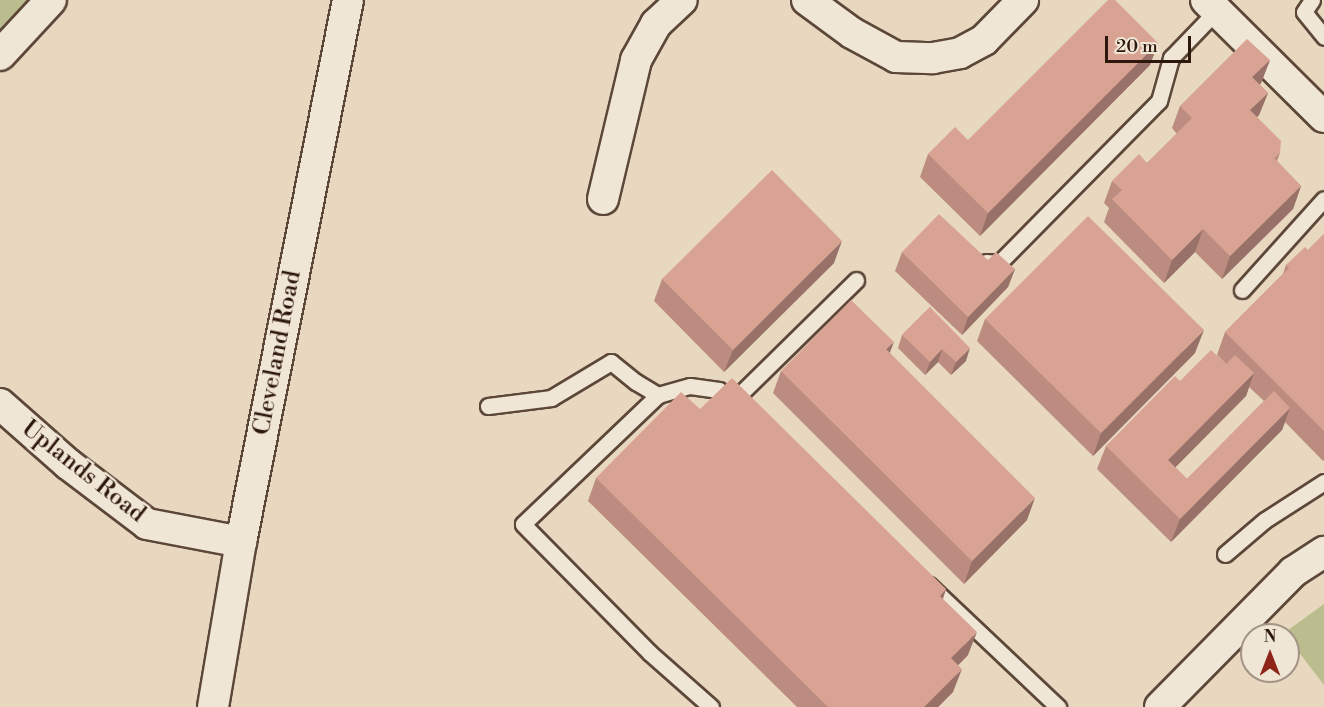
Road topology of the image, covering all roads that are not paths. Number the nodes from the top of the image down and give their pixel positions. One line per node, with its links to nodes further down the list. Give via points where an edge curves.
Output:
1 (51, 0): 9 (street)
2 (348, 0): 22 (street, Cleveland Road)
3 (682, 0): 11 (street, via 656,24 636,60)
4 (807, 0): 5 (street, via 852,33 896,57 933,58 960,53 984,40)
5 (1023, 0)
6 (1312, 0): 8 (lane, via 1304,12)
7 (1211, 5): 10 (street); 13 (lane, via 1171,58 1159,100 999,264 983,261)
8 (1324, 37)
9 (0, 55)
10 (1324, 117)
11 (603, 199)
12 (1324, 199): 15 (lane)
13 (975, 253)
14 (856, 280): 17 (lane)
15 (1242, 290)
16 (658, 395): 17 (lane, via 690,386 719,390); 19 (lane, via 611,362 551,398); 27 (lane, via 523,524 650,653)
17 (732, 402): 20 (lane)
18 (0, 404): 22 (street, Uplands Road, via 68,464 147,525)
19 (488, 406)
20 (749, 417)
21 (1324, 482): 24 (lane, via 1265,520)
22 (241, 542): 26 (street, Cleveland Road)
23 (1324, 552): 29 (street, via 1293,572)
24 (1225, 554)
25 (919, 576): 28 (lane)
26 (213, 707)
27 (711, 707)
28 (1058, 707)
29 (1160, 707)

